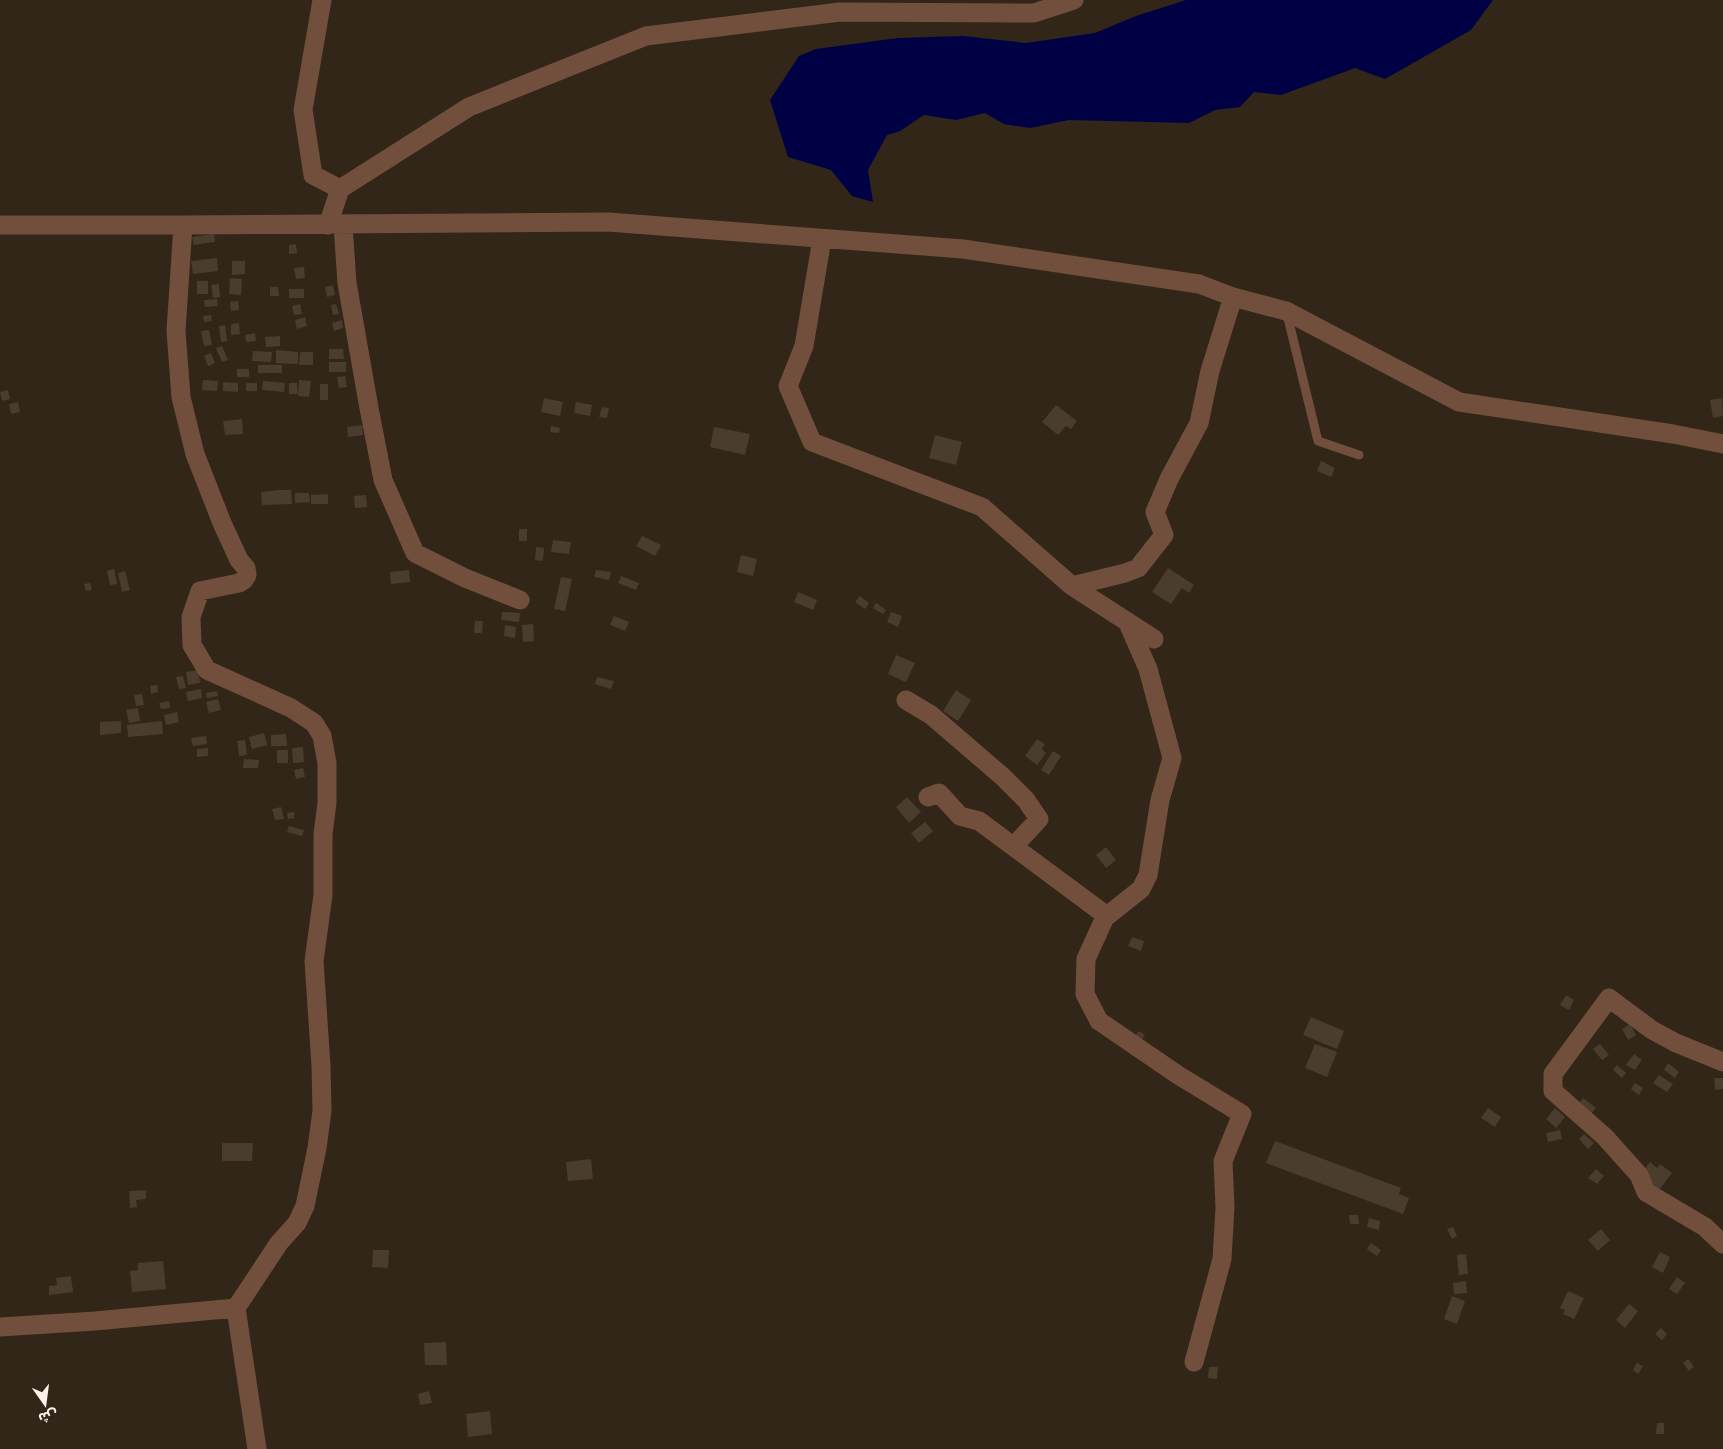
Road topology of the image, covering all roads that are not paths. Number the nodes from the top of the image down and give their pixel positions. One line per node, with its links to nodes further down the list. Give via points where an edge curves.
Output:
1 (322, 0): 3 (street, via 303,110 313,175)
2 (1074, 0): 3 (street, via 1034,12 840,12 646,36 469,107)
3 (340, 189): 5 (street)
4 (0, 225): 6 (street)
5 (335, 225): 6 (street); 7 (street, via 608,222); 13 (street, via 383,480 414,552 465,578)
6 (183, 226): 22 (street, via 176,331 182,397 195,454 247,575 239,583 200,591 191,617 192,644 207,670 291,708 314,722 322,736 327,763 323,894 314,961 322,1111 318,1148 307,1198 297,1223 279,1243)
7 (822, 239): 8 (street, via 983,252 1199,284); 12 (street, via 804,346 788,386 812,442 982,507)
8 (1234, 298): 9 (street); 12 (street, via 1210,371 1199,423 1155,512 1164,535 1138,568)
9 (1286, 311): 10 (street, via 1459,402); 11 (lane, via 1318,441)
10 (1723, 444)
11 (1359, 456)
12 (1072, 586): 14 (street)
13 (520, 600)
14 (1127, 622): 15 (street); 19 (street, via 1148,670 1172,758 1160,800 1148,875 1141,889)
15 (1154, 639)
16 (906, 700): 18 (street, via 931,715 1026,800 1039,819)
17 (928, 797): 18 (street, via 939,793 960,816 980,821)
18 (1014, 846): 19 (street)
19 (1106, 915): 24 (street, via 1086,959 1085,994 1099,1022 1242,1114 1223,1161 1222,1259)
20 (1723, 1062): 21 (street, via 1652,1030 1609,998 1553,1074 1553,1091 1605,1137 1639,1174 1646,1192 1705,1227)
21 (1723, 1244)
22 (236, 1308): 23 (street); 25 (street)
23 (0, 1327)
24 (1194, 1362)
25 (258, 1449)

